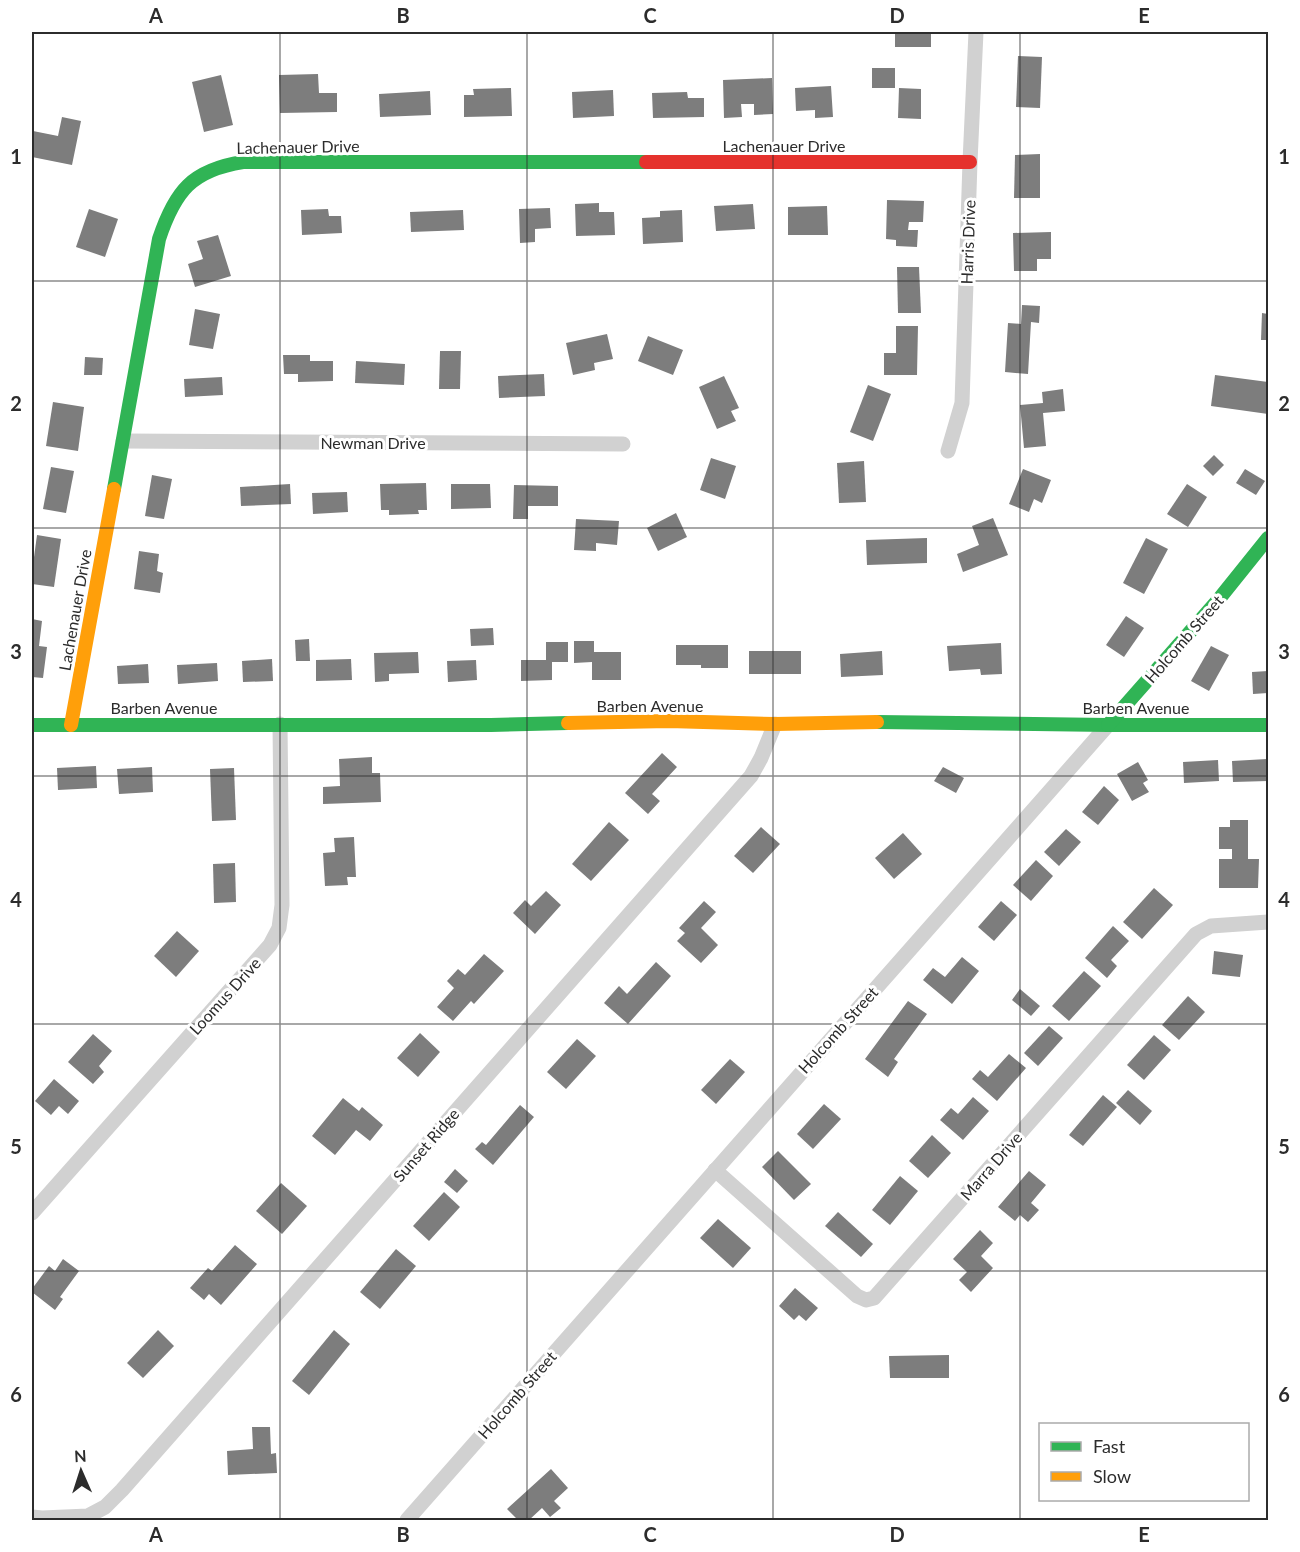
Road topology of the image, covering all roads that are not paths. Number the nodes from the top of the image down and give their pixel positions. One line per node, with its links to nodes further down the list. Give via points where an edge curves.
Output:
1 (976, 32): 2 (street, Harris Drive)
2 (970, 162): 3 (street, Lachenauer Drive, via 243,162 213,169 192,182 172,204 165,220); 5 (street, Harris Drive, via 963,403)
3 (123, 441): 4 (street, Newman Drive); 7 (street, Lachenauer Drive)
4 (623, 444)
5 (948, 451)
6 (1269, 538): 12 (street, Holcomb Street)
7 (71, 724): 8 (street, Barben Avenue); 11 (street, Barben Avenue)
8 (280, 724): 9 (street, Barben Avenue); 15 (street, Loomus Drive, via 279,928 270,945)
9 (775, 724): 12 (street, Barben Avenue); 16 (street, Sunset Ridge, via 751,776 122,1490 105,1507 88,1516)
10 (1269, 724): 12 (street, Barben Avenue)
11 (32, 725)
12 (1108, 725): 14 (street, Holcomb Street)
13 (1269, 922): 14 (street, Marra Drive, via 1211,926 1196,934 874,1298 857,1296)
14 (715, 1170): 17 (street, Holcomb Street)
15 (32, 1213)
16 (37, 1518)
17 (407, 1521)

